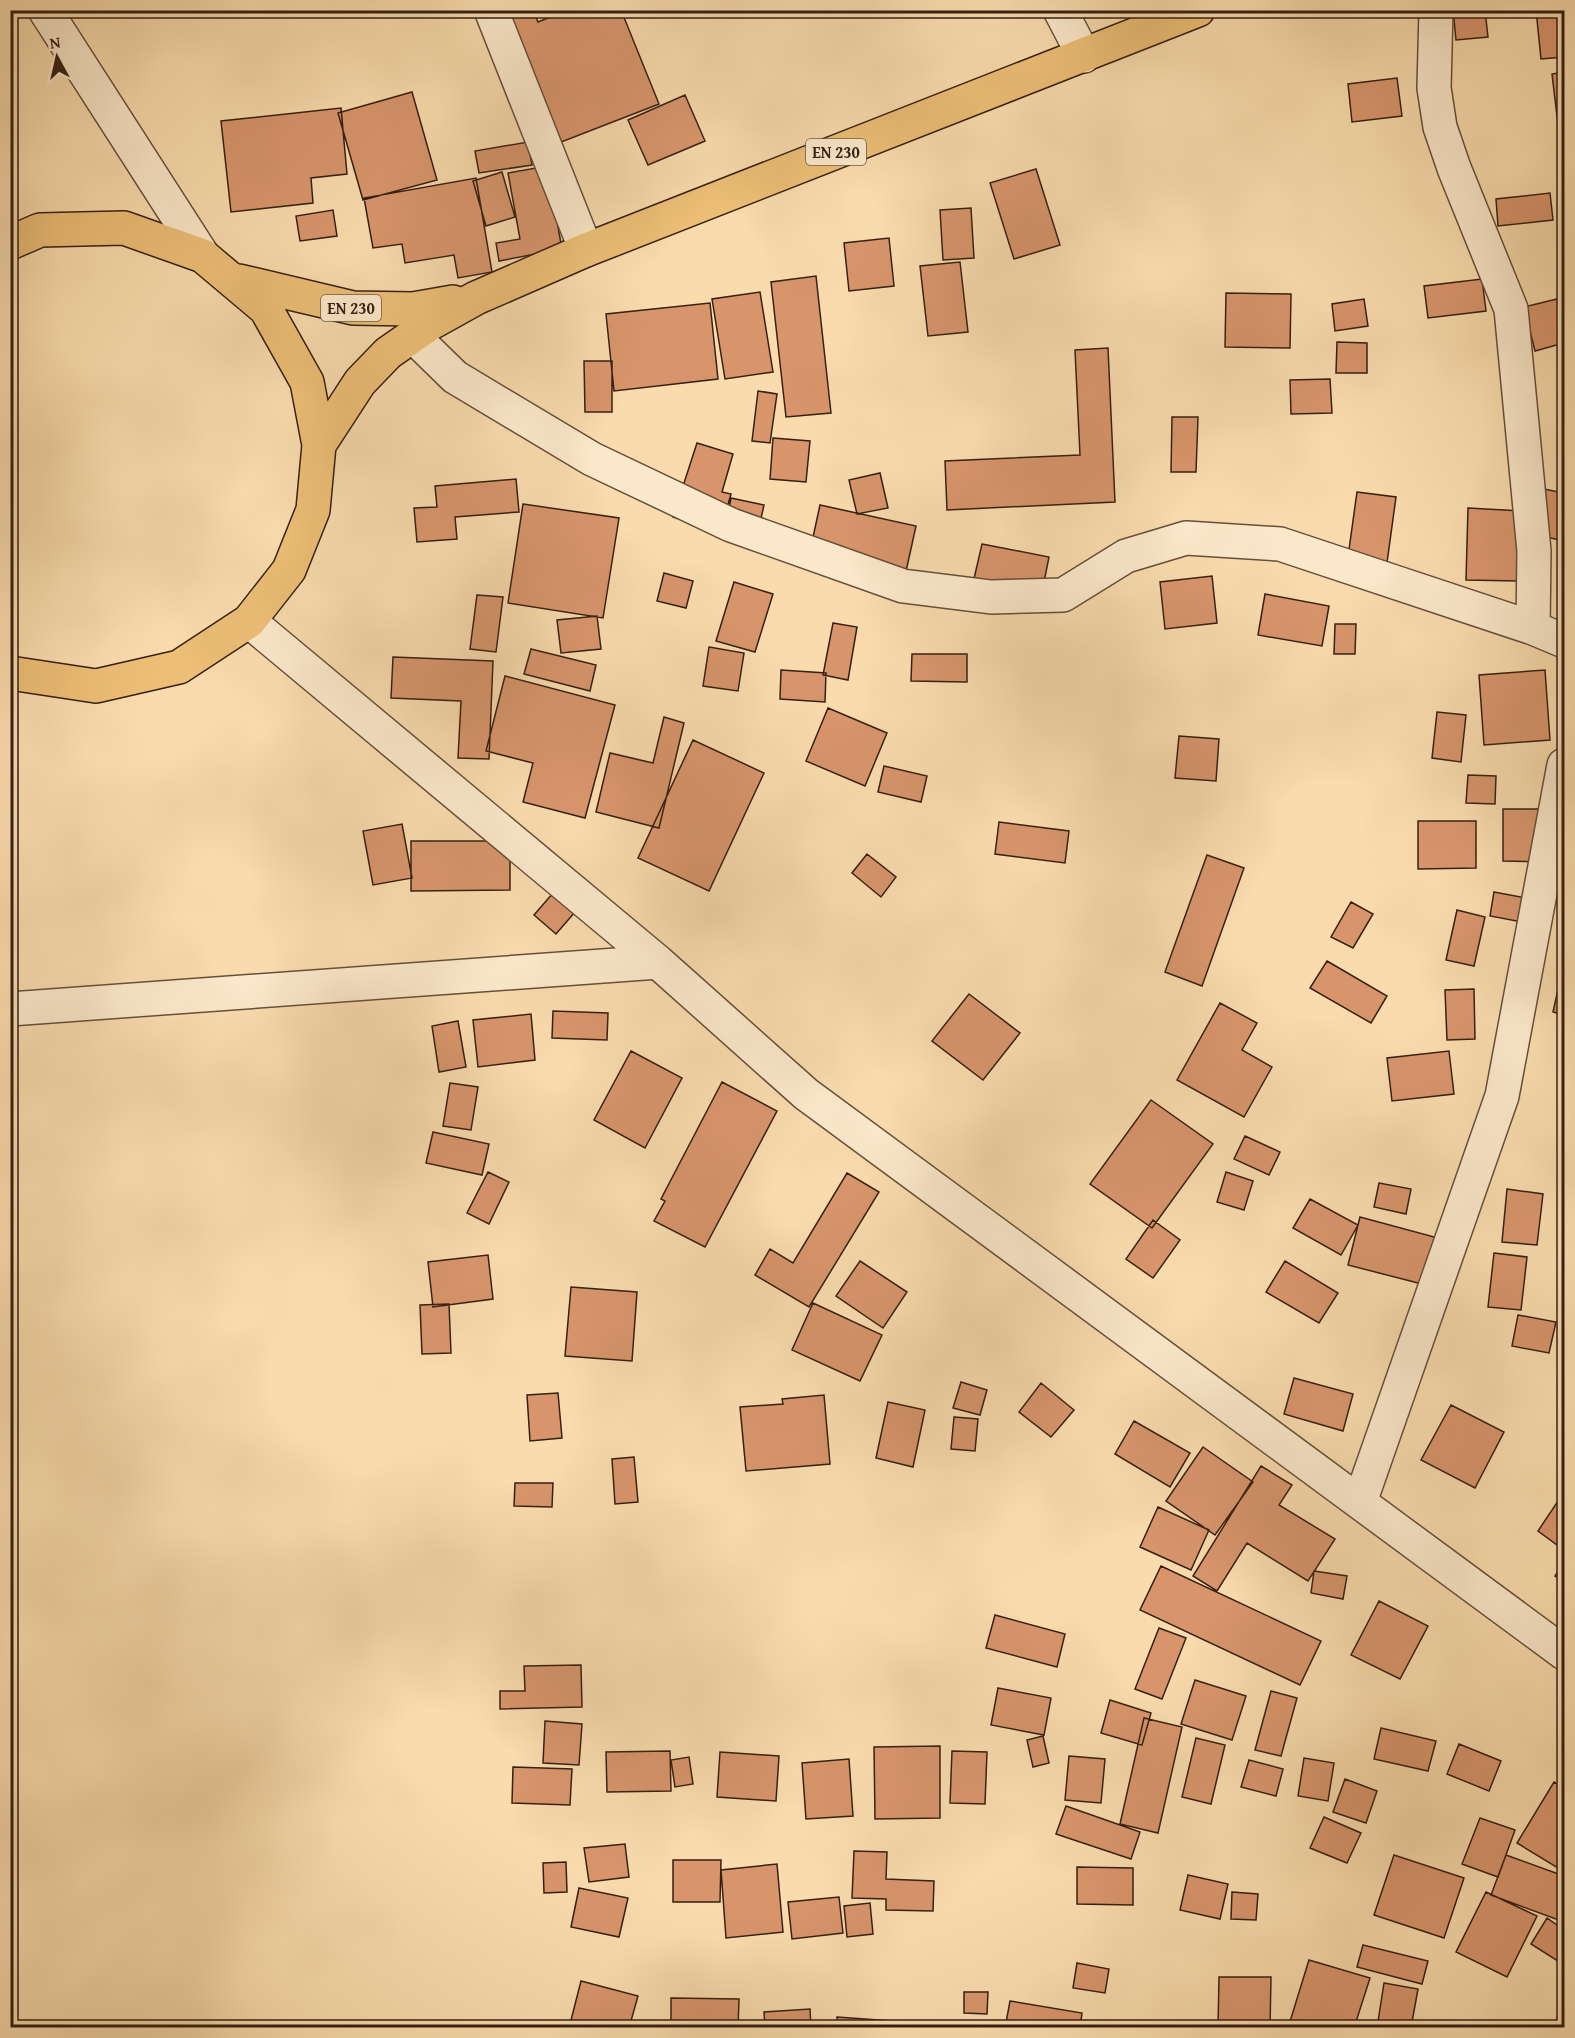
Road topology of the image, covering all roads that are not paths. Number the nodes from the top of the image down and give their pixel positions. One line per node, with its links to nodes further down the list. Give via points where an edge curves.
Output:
1 (45, 10): 9 (street)
2 (491, 10): 8 (street)
3 (1060, 10): 6 (street)
4 (1198, 10): 6 (main road, EN 230)
5 (1436, 10): 15 (street, via 1434,88 1440,127 1511,309 1534,551)
6 (1084, 56): 8 (main road, EN 230)
7 (10, 243): 9 (main road, via 40,230 124,228)
8 (586, 250): 11 (main road, EN 230)
9 (202, 256): 10 (main road)
10 (230, 278): 11 (main road, EN 230, via 353,308 413,309); 13 (main road, via 266,309 307,382)
11 (476, 298): 12 (main road, EN 230)
12 (413, 336): 13 (main road, EN 230, via 388,353 360,382); 15 (street, via 454,376 592,459 731,525 903,586 991,597 1063,595 1126,556 1186,538 1280,544)
13 (319, 445): 14 (main road, via 313,510 289,570)
14 (249, 621): 17 (main road, via 179,668 96,686); 19 (street)
15 (1533, 628): 16 (street)
16 (1564, 640)
17 (10, 673)
18 (1564, 765): 21 (street, via 1502,1096)
19 (658, 962): 20 (street); 21 (street, via 806,1094)
20 (10, 1009)
21 (1360, 1502): 22 (street)
22 (1564, 1653)

